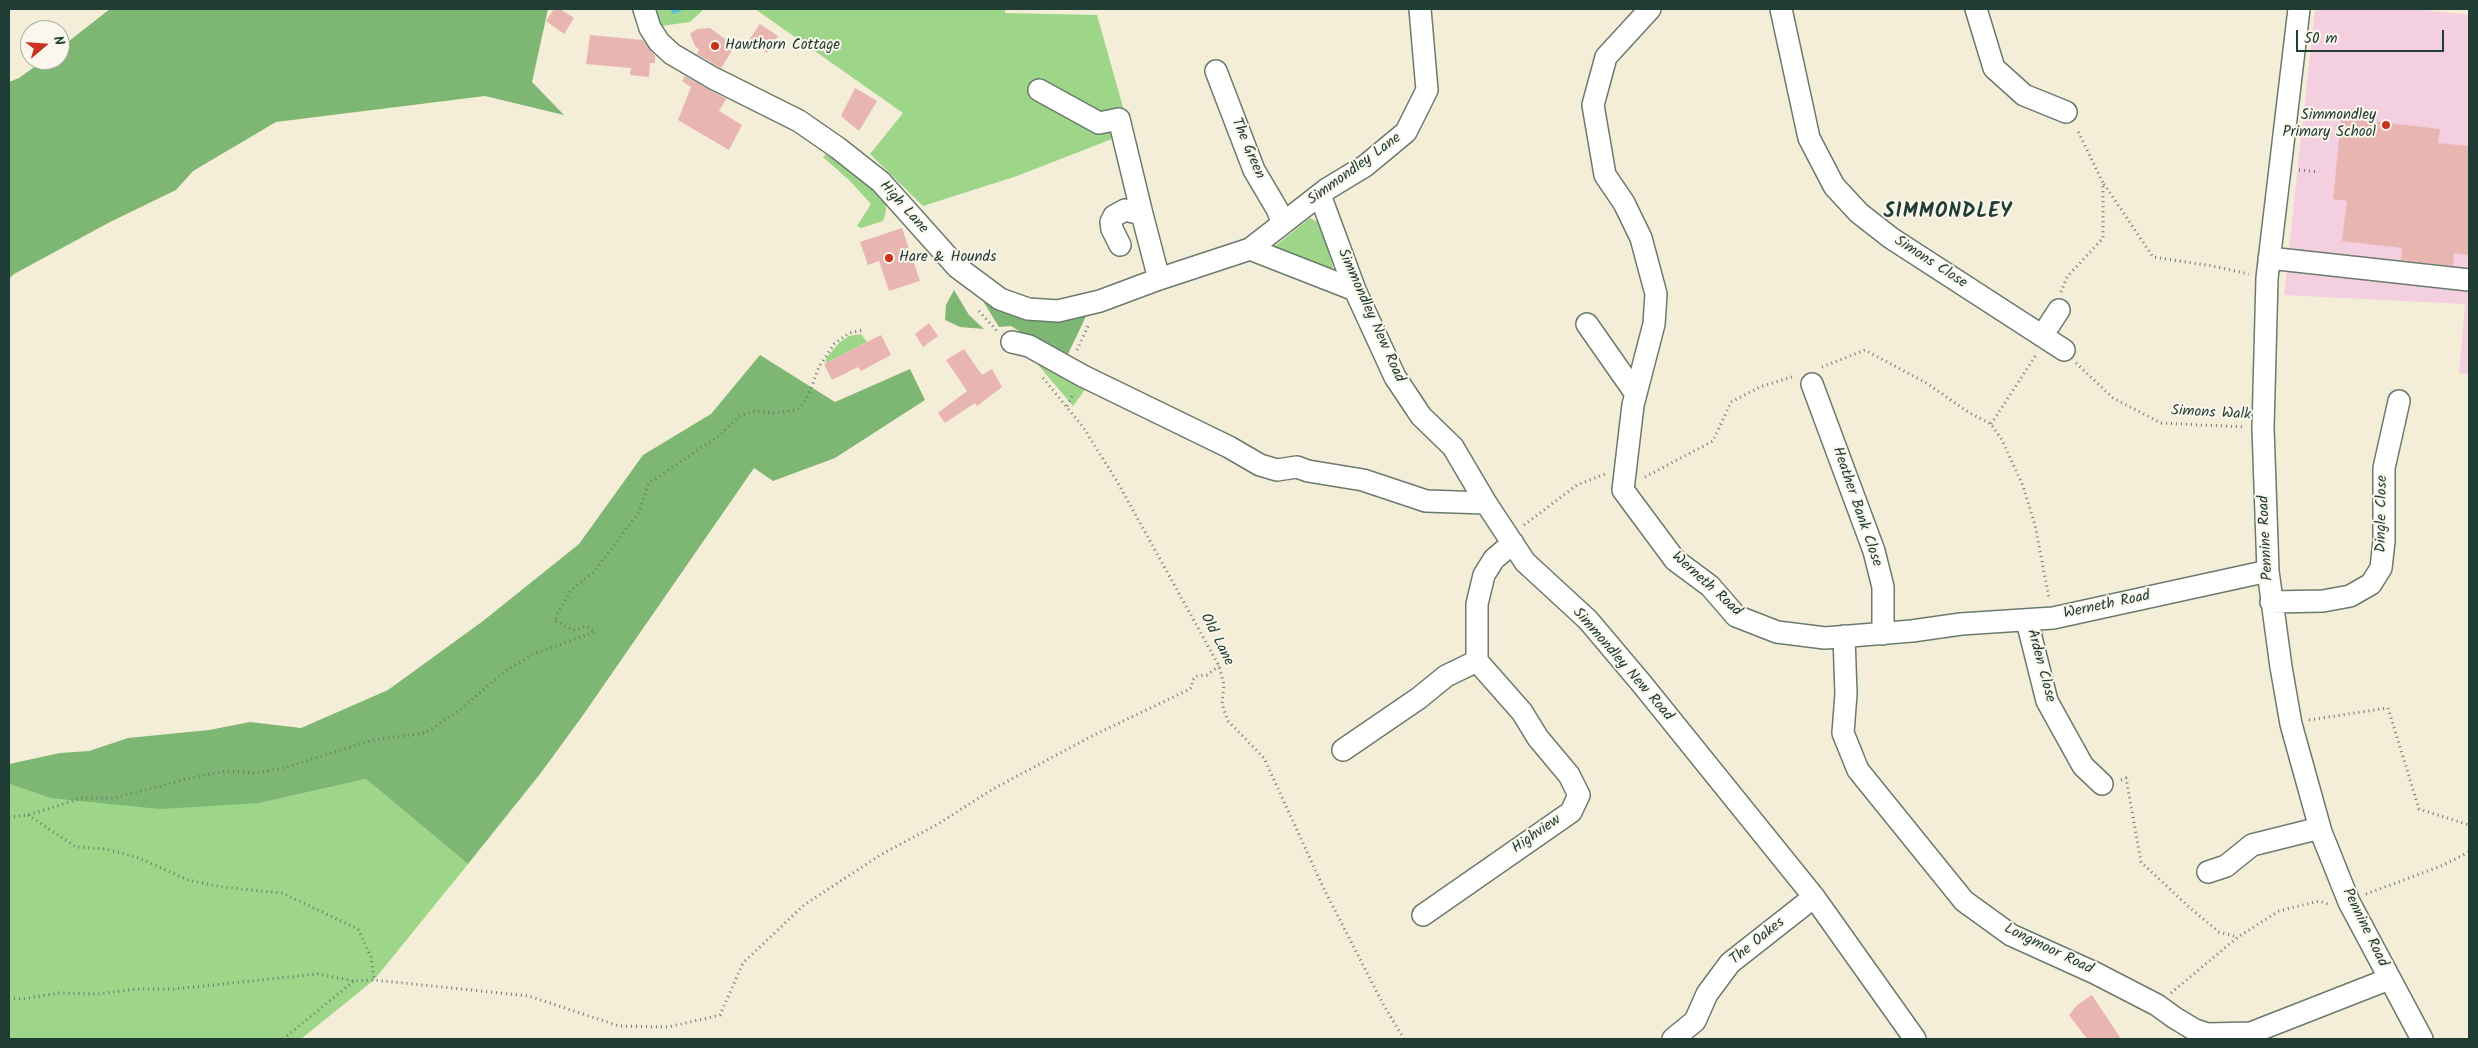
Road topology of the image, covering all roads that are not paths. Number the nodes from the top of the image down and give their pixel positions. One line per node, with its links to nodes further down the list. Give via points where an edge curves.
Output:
1 (644, 9): 16 (street, High Lane, via 650,28 672,54 799,121 838,148 881,182 957,267 1000,299 1028,309 1058,311 1100,301)
2 (1420, 9): 10 (street, Simmondley Lane, via 1427,90 1406,132 1365,166)
3 (1650, 9): 23 (street, via 1606,56 1593,105 1605,175 1624,203 1641,238 1656,294 1654,324)
4 (1781, 9): 19 (street, Simons Close, via 1809,138 1834,186 1859,213 1891,238 2051,342)
5 (1976, 9): 9 (street, via 1994,68 2024,95)
6 (2299, 9): 15 (street, Pennine Road)
7 (1216, 71): 12 (street, The Green, via 1254,170)
8 (1039, 90): 11 (street, via 1099,123 1119,119)
9 (2066, 112)
10 (1320, 195): 12 (street, Simmondley Lane); 18 (street, Simmondley New Road)
11 (1142, 214): 13 (street, via 1125,210 1114,216 1112,229); 16 (street)
12 (1283, 223): 14 (street, Simmondley Lane)
13 (1120, 245)
14 (1250, 250): 16 (street, High Lane); 18 (street)
15 (2268, 268): 17 (street); 27 (street, Pennine Road, via 2263,428)
16 (1159, 279)
17 (2469, 280)
18 (1355, 290): 25 (street, Simmondley New Road, via 1395,377 1421,416 1453,446)
19 (2059, 310)
20 (1587, 324): 23 (street)
21 (1012, 342): 25 (street, via 1030,346 1260,465 1277,470 1297,467 1363,480 1426,501)
22 (1810, 376): 30 (street, Heather Bank Close, via 1874,551 1883,587)
23 (1636, 394): 31 (street, Werneth Road, via 1623,490 1675,560 1710,586 1736,616 1777,632 1825,638)
24 (2399, 400): 28 (street, Dingle Close, via 2384,468 2381,568 2371,584 2350,596 2332,600)
25 (1486, 503): 26 (street, Simmondley New Road)
26 (1510, 539): 32 (street, via 1484,575 1477,604); 37 (street, Simmondley New Road, via 1525,562 1588,620)
27 (2268, 571): 28 (street, Pennine Road); 29 (street, Werneth Road)
28 (2272, 602): 35 (street, Pennine Road, via 2291,724)
29 (2027, 621): 30 (street, Werneth Road, via 1961,624); 34 (street, Arden Close, via 2047,701 2083,766)
30 (1883, 634): 31 (street, Werneth Road)
31 (1844, 636): 40 (street, Longmoor Road, via 1846,694 1843,733 1858,770 1964,901 2011,935 2157,1004)
32 (1477, 661): 33 (street, via 1446,676); 38 (street, Highview, via 1522,712 1538,738 1569,775 1579,795 1572,812)
33 (1344, 750)
34 (2102, 784)
35 (2320, 828): 36 (street, via 2252,845 2226,866); 39 (street, Pennine Road, via 2353,909)
36 (2208, 872)
37 (1814, 897): 41 (street, The Oakes, via 1730,963 1706,994 1695,1021); 42 (street, Simmondley New Road)
38 (1423, 915)
39 (2389, 979): 40 (street, Longmoor Road, via 2251,1033); 43 (street, Pennine Road)
40 (2196, 1035)
41 (1673, 1039)
42 (1915, 1039)
43 (2422, 1039)

